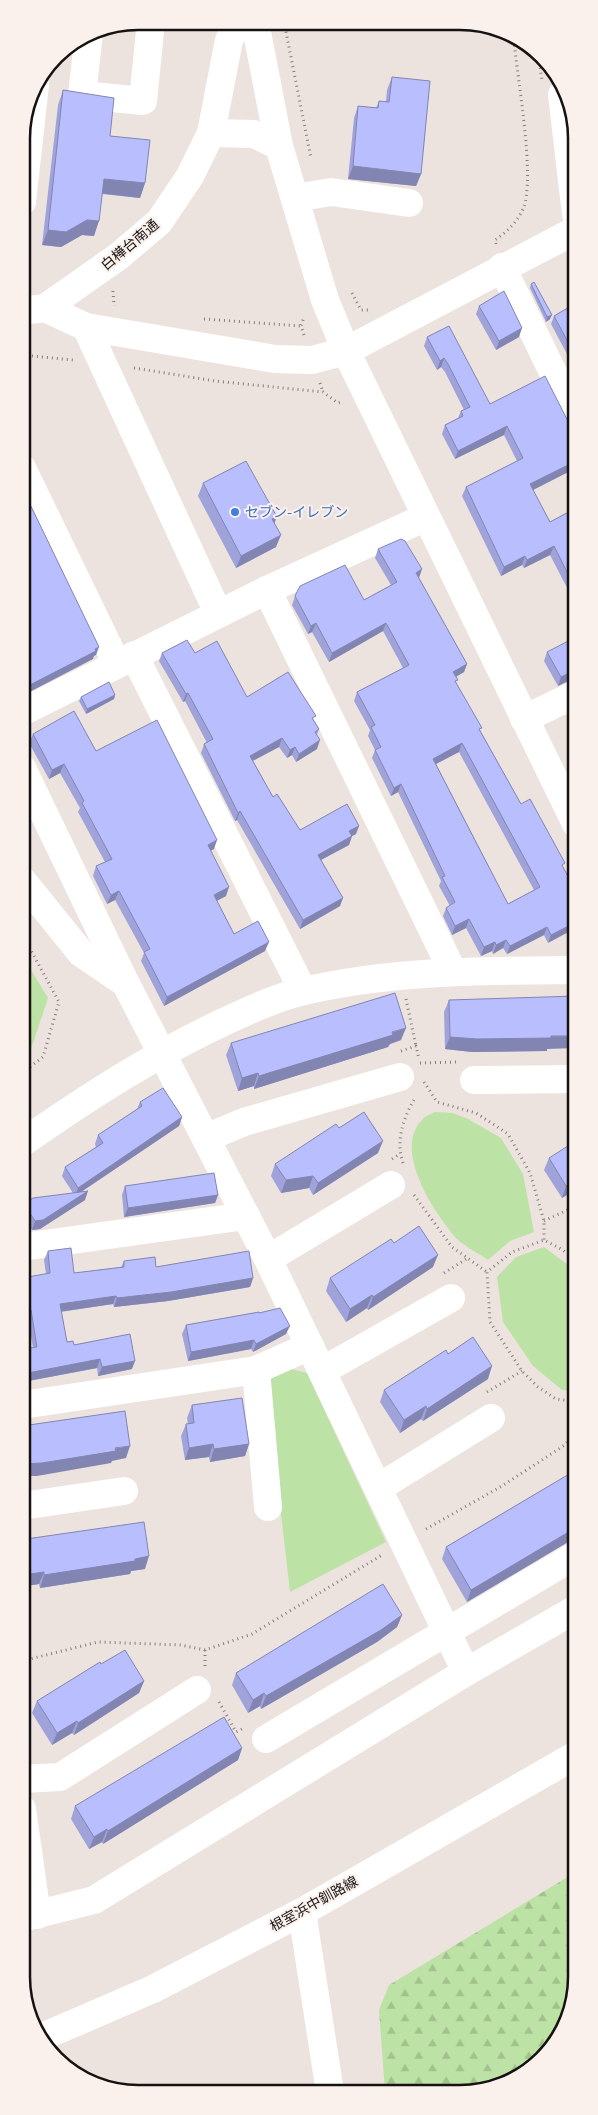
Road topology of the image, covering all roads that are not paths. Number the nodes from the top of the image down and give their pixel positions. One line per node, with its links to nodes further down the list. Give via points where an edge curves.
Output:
1 (150, 30): 4 (street, via 143,101 82,95)
2 (236, 30): 6 (street, 白樺台南通, via 230,40)
3 (256, 30): 7 (street)
4 (88, 42)
5 (552, 88): 8 (street)
6 (211, 133): 7 (street, via 254,134); 13 (street, 白樺台南通, via 190,176 159,222 105,267)
7 (279, 146): 9 (street)
8 (568, 172)
9 (295, 198): 10 (street, via 331,192); 15 (street, via 325,300)
10 (409, 203)
11 (568, 233): 12 (street)
12 (500, 259): 15 (street); 16 (street)
13 (33, 310): 14 (street)
14 (86, 327): 15 (street, via 275,359 312,360); 20 (street)
15 (346, 351): 18 (street)
16 (568, 403)
17 (30, 487): 21 (street)
18 (426, 517): 19 (street); 24 (street)
19 (267, 590): 20 (street); 29 (street)
20 (218, 613): 21 (street)
21 (126, 660): 23 (street); 31 (street)
22 (568, 698): 24 (street)
23 (30, 708)
24 (524, 719): 26 (street)
25 (30, 785): 30 (street)
26 (568, 808)
27 (30, 890): 30 (street, via 81,953)
28 (568, 970): 29 (street)
29 (453, 972): 31 (street, via 379,978)
30 (126, 984): 32 (street)
31 (303, 991): 32 (street, via 263,1004)
32 (161, 1054): 36 (street); 37 (street)
33 (407, 1070): 37 (street, via 244,1122)
34 (568, 1079): 35 (street)
35 (474, 1080)
36 (30, 1138)
37 (206, 1138): 39 (street)
38 (397, 1176): 41 (street)
39 (246, 1216): 40 (street); 41 (street)
40 (30, 1246)
41 (268, 1258): 43 (street)
42 (452, 1298): 45 (street)
43 (310, 1346): 44 (street); 45 (street)
44 (256, 1370): 46 (street); 51 (street)
45 (322, 1371): 48 (street)
46 (30, 1404)
47 (491, 1418): 48 (street)
48 (378, 1488): 54 (street)
49 (124, 1491): 50 (street)
50 (30, 1505)
51 (268, 1508)
52 (568, 1560): 54 (street)
53 (568, 1614): 55 (street)
54 (447, 1632): 55 (street); 57 (street)
55 (466, 1672): 61 (street, via 94,1900)
56 (197, 1690): 59 (street, via 60,1777)
57 (266, 1739)
58 (568, 1760): 60 (street, 根室浜中釧路線)
59 (30, 1779)
60 (302, 1912): 62 (street, 根室浜中釧路線, via 153,1989); 63 (street)
61 (30, 1916)
62 (47, 2035)
63 (329, 2085)

